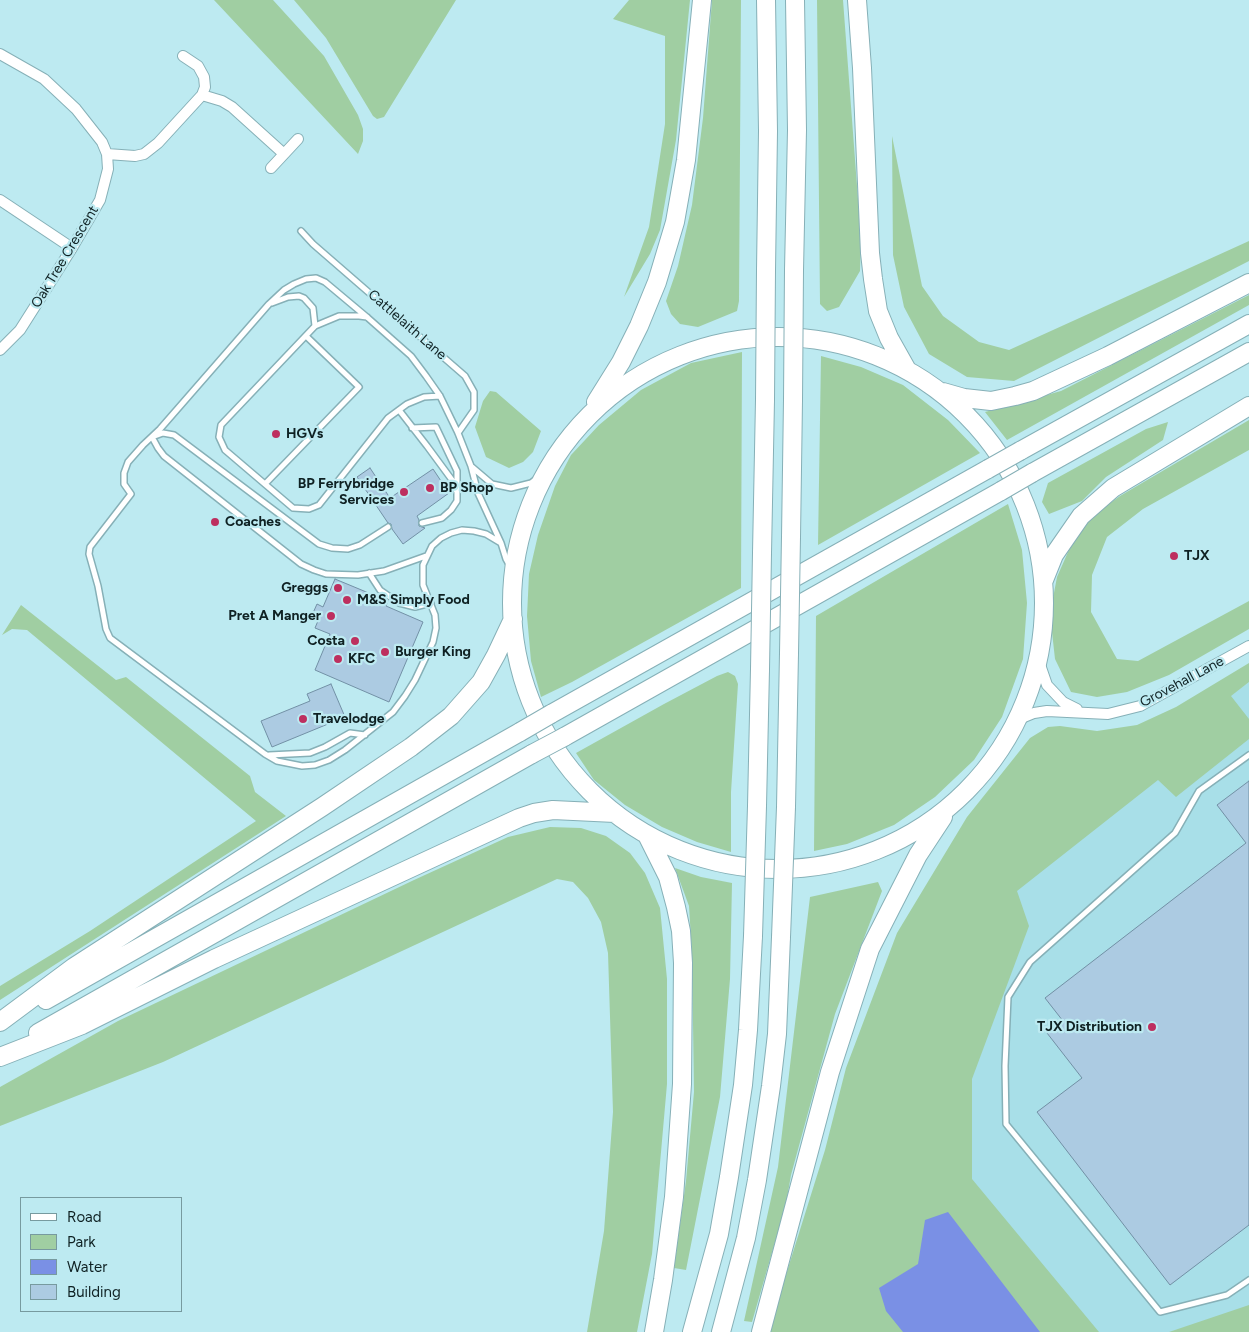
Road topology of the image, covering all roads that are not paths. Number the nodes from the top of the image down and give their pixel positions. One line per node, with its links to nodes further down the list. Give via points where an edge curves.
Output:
1 (702, 0): 28 (highway, via 686,160 676,222 639,326)
2 (766, 0): 59 (highway, bridge, via 765,400 757,806 748,1030 743,1085 719,1234)
3 (795, 0): 60 (highway, bridge, via 789,653 777,1034 757,1180 746,1238)
4 (857, 0): 23 (highway, via 873,279 878,311)
5 (0, 54): 9 (street, via 44,79 76,109)
6 (183, 56): 7 (street, via 198,66 204,78)
7 (202, 95): 9 (street, via 144,154); 10 (street, via 232,107)
8 (298, 139): 10 (street)
9 (108, 154): 14 (street, Oak Tree Crescent, via 108,169 100,200)
10 (284, 154): 11 (street)
11 (271, 168)
12 (0, 200): 14 (street)
13 (301, 231): 30 (lane, Cattlelaith Lane, via 465,376 474,392 474,410)
14 (72, 248): 21 (street, Oak Tree Crescent, via 20,330)
15 (1249, 283): 24 (highway, via 1033,391 991,401)
16 (269, 304): 17 (lane, via 294,284 316,278); 19 (lane, via 288,297 304,298 313,308); 31 (lane)
17 (368, 318): 19 (lane, via 339,316); 25 (lane, via 411,356)
18 (1249, 324): 55 (highway, bridge)
19 (315, 326): 20 (lane)
20 (306, 336): 34 (lane, via 222,425 219,437 225,450); 34 (lane, via 359,387)
21 (0, 350)
22 (1249, 352): 56 (highway, bridge)
23 (907, 370): 24 (highway); 28 (highway, via 843,344 781,336 750,338 690,351 661,363 628,383)
24 (940, 392): 42 (highway, via 978,427 1008,469 1029,515)
25 (440, 396): 27 (lane, via 424,397); 30 (lane)
26 (1249, 406): 42 (highway, via 1113,488 1080,516 1054,555)
27 (398, 410): 29 (lane); 34 (lane, via 388,418 319,504 309,509 293,508)
28 (586, 418): 33 (highway)
29 (412, 428): 35 (lane, via 452,480); 35 (lane, via 436,427 457,470)
30 (458, 433): 32 (lane)
31 (152, 437): 37 (lane, via 163,433 174,435 319,544 348,549); 41 (lane, via 164,456 301,564 326,574); 50 (lane, via 128,462 124,484 131,494 90,546 106,629 110,638)
32 (471, 466): 33 (lane, via 492,484 511,488 531,483); 38 (lane, via 478,493)
33 (547, 471): 40 (highway, via 526,517)
34 (265, 484)
35 (457, 492): 36 (lane, via 457,501 442,518)
36 (422, 523)
37 (388, 527)
38 (501, 543): 39 (lane, via 486,534 462,530 440,538); 40 (lane)
39 (426, 556): 41 (lane); 43 (lane, via 423,585)
40 (514, 572): 44 (highway)
41 (369, 573): 43 (lane, via 380,590 399,602 415,607)
42 (1044, 580): 46 (highway, via 1044,618)
43 (431, 603): 49 (lane, via 436,628 416,680 393,712)
44 (513, 619): 53 (highway, via 524,682 551,741 585,786); 55 (highway, via 482,682 451,716 322,807 74,967)
45 (1249, 646): 47 (street, Grovehall Lane, via 1140,706 1108,714)
46 (1038, 659): 47 (street, Grovehall Lane, via 1047,685 1056,696); 48 (highway, via 1027,699)
47 (1082, 712): 48 (street, Grovehall Lane, via 1047,711)
48 (1017, 720): 52 (highway, via 994,760)
49 (365, 735): 50 (lane, via 350,733 310,753); 50 (lane, via 337,755 315,765 289,764)
50 (268, 755)
51 (1249, 755): 57 (lane, via 1199,791 1175,833 1030,962 1008,997 1005,1066 1006,1124 1160,1312 1227,1295)
52 (948, 808): 54 (highway, via 911,834 884,847 849,860 808,868 771,869 716,862); 61 (highway, via 918,856 870,949 830,1072)
53 (615, 813): 54 (highway); 56 (highway, via 553,810 519,818 214,958 82,1025)
54 (647, 835): 58 (highway, via 668,877 681,931 683,964 682,1084 674,1197)
55 (0, 1024)
56 (0, 1055)
57 (1249, 1280)
58 (654, 1332)
59 (692, 1332)
60 (721, 1332)
61 (761, 1332)

